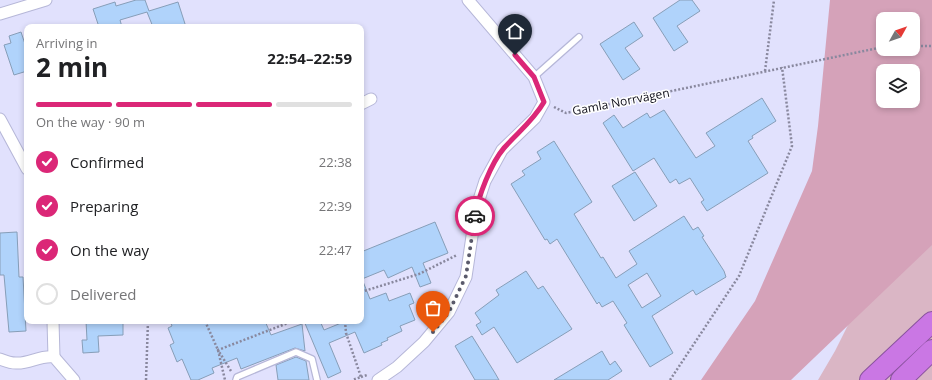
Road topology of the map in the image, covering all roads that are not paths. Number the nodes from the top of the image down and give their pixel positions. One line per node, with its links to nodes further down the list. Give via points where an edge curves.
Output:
1 (46, 0): 3 (street)
2 (468, 0): 5 (street)
3 (0, 14)
4 (579, 38): 5 (lane)
5 (534, 77): 13 (street, via 544,102 535,118 502,150 485,181 476,209 466,276 449,312 424,342 397,367)
6 (0, 119): 7 (street)
7 (24, 163)
8 (932, 322): 17 (highway)
9 (53, 324): 11 (street)
10 (932, 350): 18 (highway)
11 (54, 356): 12 (street, via 15,364); 15 (street)
12 (0, 359)
13 (375, 376)
14 (237, 378): 16 (lane, via 296,352 312,359)
15 (74, 380)
16 (317, 380)
17 (870, 380)
18 (901, 380)

